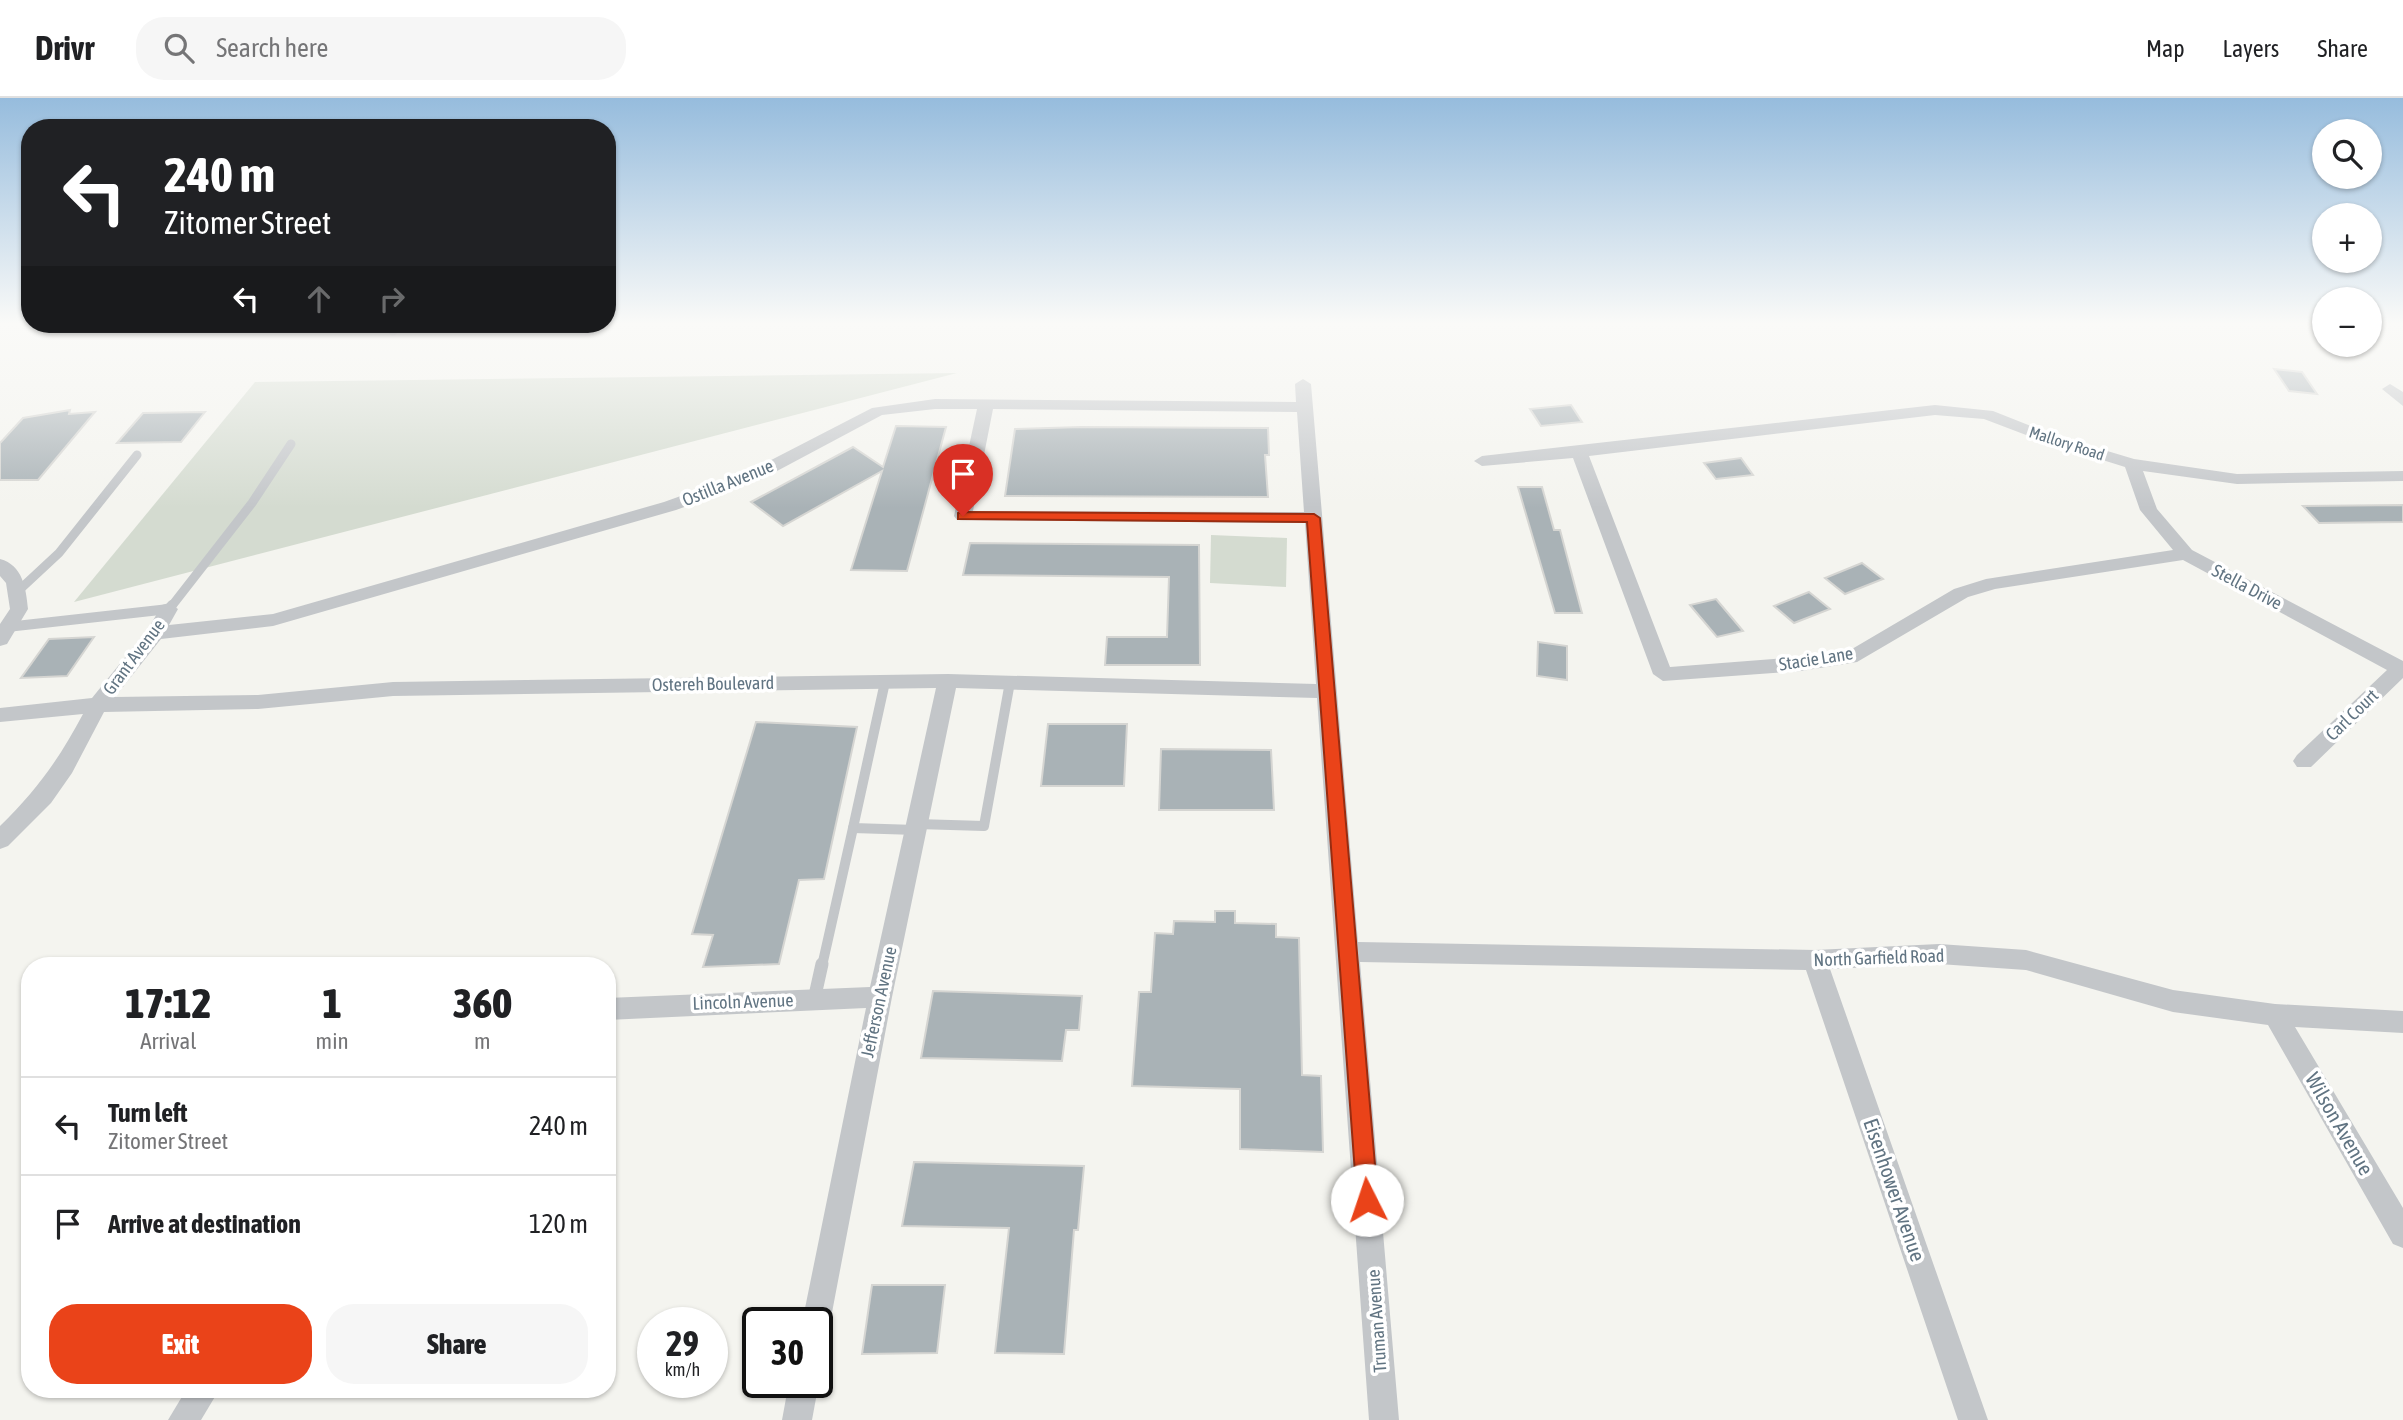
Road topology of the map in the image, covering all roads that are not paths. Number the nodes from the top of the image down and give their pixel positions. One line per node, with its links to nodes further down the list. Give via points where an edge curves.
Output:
1 (2390, 389): 3 (street)
2 (1304, 396): 4 (street, Ostilla Avenue); 11 (street, Truman Avenue)
3 (2403, 401)
4 (986, 405): 11 (street, via 963,516); 17 (street, Ostilla Avenue, via 908,405 878,411 756,475 670,506 273,620)
5 (292, 444): 15 (lane)
6 (1579, 452): 8 (street, Mallory Road); 9 (street, Mallory Road, via 1935,410 1987,414); 12 (street, Stacie Lane, via 1663,674 1857,655 1961,593 1993,583)
7 (137, 455): 14 (lane, via 59,553)
8 (1482, 461)
9 (2132, 464): 10 (street, Mallory Road, via 2237,479); 12 (street, Stella Drive, via 2149,510)
10 (2403, 476)
11 (1314, 518): 22 (street, Truman Avenue)
12 (2186, 554): 18 (street, Stella Drive)
13 (0, 565): 14 (street, via 15,581)
14 (16, 593): 16 (street, via 19,609)
15 (169, 609): 16 (lane); 17 (street, Grant Avenue)
16 (4, 633)
17 (155, 633): 23 (street, Grant Avenue)
18 (2401, 669): 25 (street, Carl Court)
19 (948, 681): 20 (street, Ostereh Boulevard); 21 (street, Ostereh Boulevard); 26 (street, Jefferson Avenue)
20 (885, 682): 23 (street, Ostereh Boulevard, via 393,689 258,702); 27 (lane)
21 (1010, 682): 22 (street, Ostereh Boulevard); 26 (lane, via 984,826)
22 (1329, 691): 29 (street, Truman Avenue)
23 (98, 705): 24 (street, Ostereh Boulevard); 28 (street, Grant Avenue, via 65,767 43,797)
24 (0, 715)
25 (2304, 761)
26 (916, 827): 27 (lane); 31 (street, Jefferson Avenue)
27 (853, 828): 32 (lane)
28 (0, 840)
29 (1348, 952): 30 (street, North Garfield Road); 42 (street, Truman Avenue)
30 (1815, 960): 34 (street, North Garfield Road, via 1940,954 2026,960 2173,1001); 43 (street, Eisenhower Avenue)
31 (880, 997): 32 (street, Lincoln Avenue); 37 (street, Jefferson Avenue)
32 (814, 1000): 33 (street, Lincoln Avenue)
33 (616, 1009)
34 (2275, 1015): 35 (street, North Garfield Road); 36 (street, Wilson Avenue)
35 (2403, 1022)
36 (2403, 1234)
37 (819, 1307)
38 (198, 1398): 40 (street)
39 (801, 1398): 41 (street)
40 (183, 1420)
41 (797, 1420)
42 (1384, 1420)
43 (1973, 1420)

